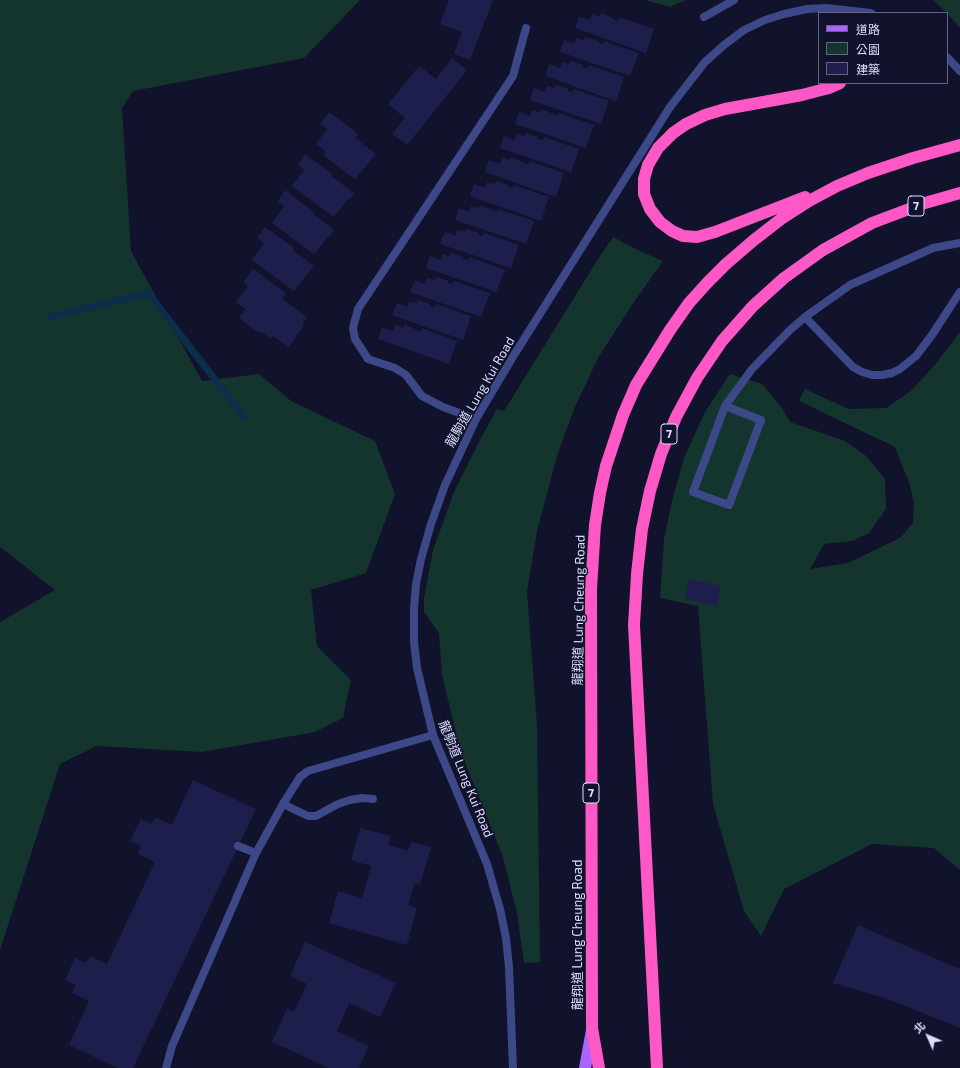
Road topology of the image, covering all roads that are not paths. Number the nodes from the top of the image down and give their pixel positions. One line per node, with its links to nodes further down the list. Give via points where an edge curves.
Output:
1 (734, 0): 3 (street)
2 (862, 12): 15 (street, 龍駒道 Lung Kui Road, via 826,8 807,9 765,20 744,30 705,62 670,107)
3 (704, 17)
4 (526, 28): 15 (street, via 513,76 358,309 353,328 355,339 368,359 395,368 406,375 422,396)
5 (948, 58): 6 (street)
6 (960, 71)
7 (838, 84): 9 (highway, via 802,95 705,115 686,124 658,148 648,165 644,179 644,194 650,209 660,222 683,236 697,237)
8 (960, 145): 9 (highway, 龍翔道 Lung Cheung Road / 7)
9 (868, 173): 21 (highway, 龍翔道 Lung Cheung Road / 7, via 837,186 781,219 708,282 670,330 636,385 606,466 595,525 591,590)
10 (960, 192): 26 (highway, 7, via 872,223 823,250 784,278 753,306 722,341 697,378 676,417 661,454 642,529 634,625)
11 (960, 243): 13 (street, via 933,248 850,285)
12 (960, 292): 13 (street, via 916,356 892,373 872,375 852,367)
13 (806, 317): 14 (street, via 752,369)
14 (725, 406): 14 (street, via 761,420 729,505 693,492)
15 (476, 419): 16 (street, 龍駒道 Lung Kui Road, via 445,485 431,524 421,559 414,608 416,668)
16 (433, 735): 18 (street, via 308,771 300,778); 23 (street, 龍駒道 Lung Kui Road, via 486,864 500,908 509,967)
17 (373, 799): 18 (street, via 350,800 316,816 308,816)
18 (283, 804): 20 (street)
19 (238, 846): 20 (street)
20 (256, 853): 22 (street, via 172,1046)
21 (592, 1028): 24 (main road); 25 (highway, 龍翔道 Lung Cheung Road / 7)
22 (166, 1068)
23 (513, 1068)
24 (585, 1068)
25 (599, 1068)
26 (657, 1068)

